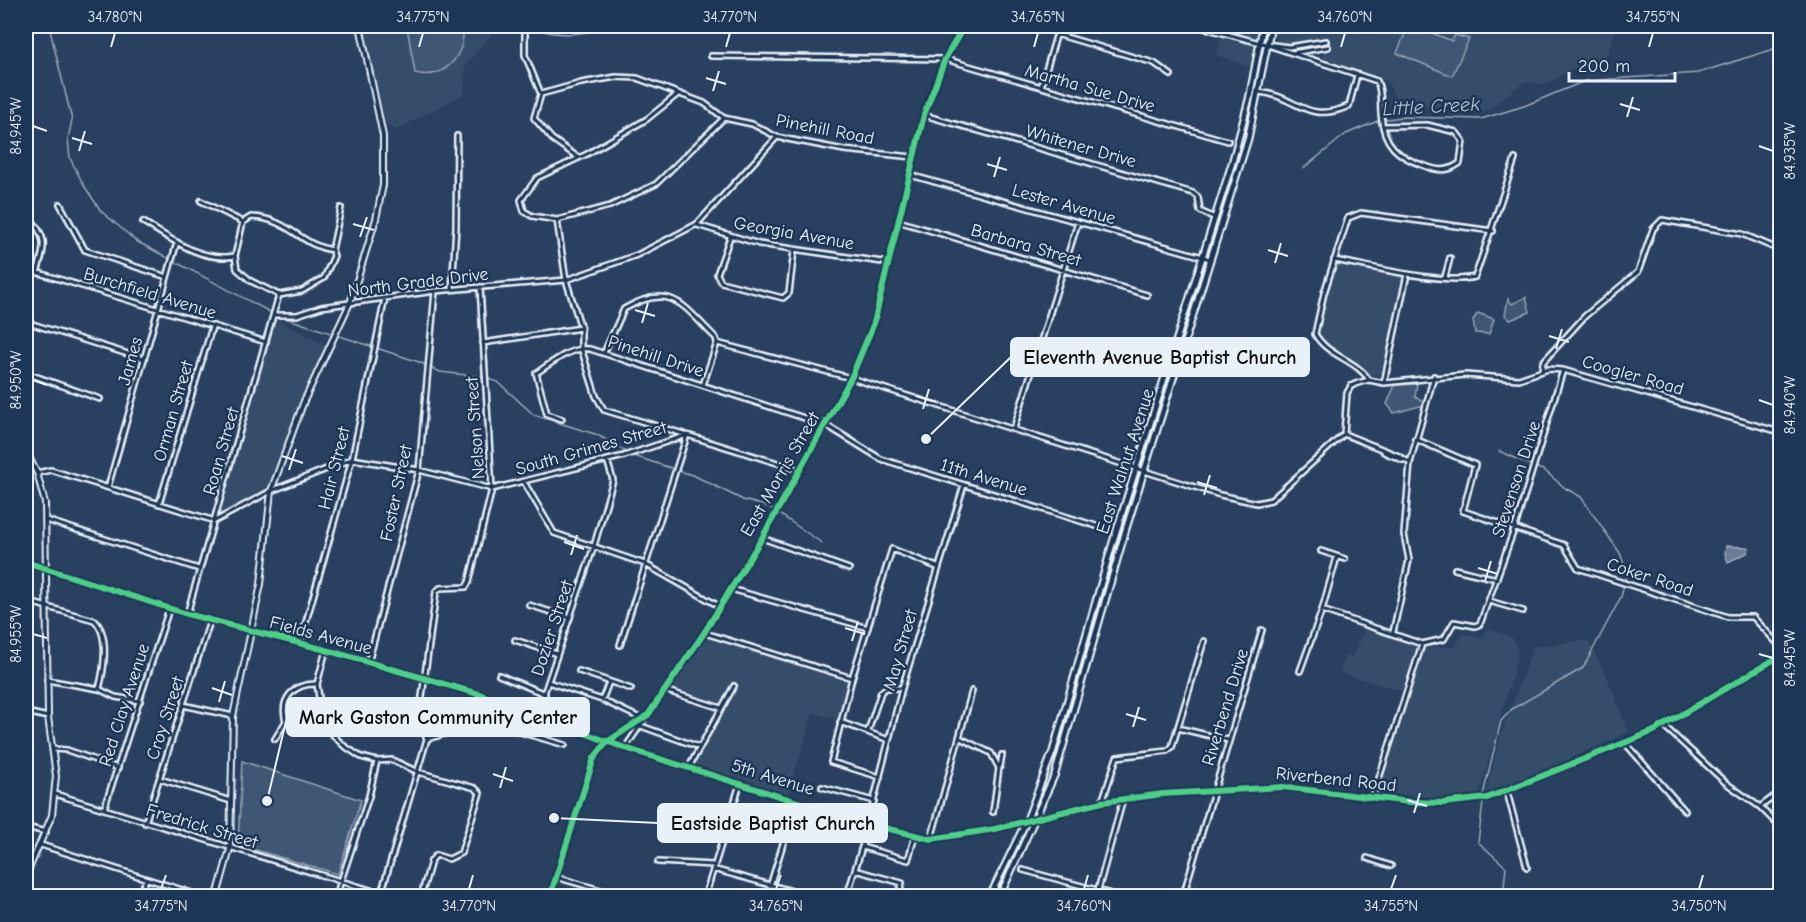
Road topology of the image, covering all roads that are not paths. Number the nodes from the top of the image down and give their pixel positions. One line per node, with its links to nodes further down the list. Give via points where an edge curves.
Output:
1 (360, 26): 69 (street, via 380,122 384,167 376,219)
2 (525, 26): 21 (street, via 525,55)
3 (949, 26): 8 (street)
4 (1059, 26): 9 (street)
5 (1197, 26): 11 (street)
6 (1263, 26): 11 (main road, East Walnut Avenue)
7 (1271, 26): 12 (main road, East Walnut Avenue)
8 (963, 27): 16 (street, East Morris Street)
9 (1056, 34): 17 (street, via 1154,63); 19 (street)
10 (1326, 41): 12 (street, via 1294,47)
11 (1260, 43): 12 (street); 37 (main road, East Walnut Avenue, via 1242,131)
12 (1268, 45): 14 (street); 20 (main road, East Walnut Avenue)
13 (1328, 47): 14 (street)
14 (1289, 52): 18 (street)
15 (711, 56): 16 (street, Martha Sue Drive)
16 (945, 60): 19 (street, Martha Sue Drive); 23 (street, East Morris Street)
17 (1171, 75)
18 (1357, 75): 20 (street, via 1349,106 1328,114); 25 (street, via 1377,81)
19 (1041, 88): 28 (street, Martha Sue Drive)
20 (1259, 92): 53 (main road, East Walnut Avenue)
21 (541, 94): 22 (street, Pinehill Road, via 616,77 637,78); 30 (street, via 534,118 552,139)
22 (678, 94): 24 (street, Pinehill Road, via 704,103); 30 (street, via 646,119)
23 (924, 115): 29 (street, East Morris Street); 37 (street, Whitener Drive, via 1193,193 1198,197 1200,211)
24 (724, 118): 27 (street, Pinehill Road, via 752,124); 38 (street, via 656,184 609,206)
25 (1383, 126): 25 (street, via 1427,125 1456,132 1463,141 1460,163 1452,169 1438,170 1406,160 1392,150)
26 (457, 136): 64 (street)
27 (777, 137): 29 (street, Pinehill Road, via 844,150); 43 (street)
28 (1228, 141)
29 (913, 157): 32 (street, East Morris Street)
30 (579, 158): 38 (street, via 537,178 521,200 524,211 532,216)
31 (1515, 159): 44 (street)
32 (908, 175): 39 (street, East Morris Street); 42 (street, Lester Avenue)
33 (201, 201): 41 (street)
34 (60, 204): 60 (street, via 85,250)
35 (341, 208): 47 (street)
36 (26, 213): 58 (street, via 44,237)
37 (1215, 218): 51 (main road, East Walnut Avenue)
38 (557, 220): 62 (street)
39 (898, 221): 55 (street, East Morris Street); 57 (street, Barbara Street)
40 (143, 222): 46 (street)
41 (243, 222): 47 (street, via 251,217 278,221 320,249); 50 (street)
42 (1078, 222): 51 (street, Lester Avenue); 57 (street)
43 (697, 224): 45 (street, Georgia Avenue); 62 (street, North Grade Drive, via 636,255)
44 (1493, 231): 54 (street, via 1356,213 1348,218); 61 (street, via 1475,278)
45 (730, 237): 49 (street, Georgia Avenue); 49 (street, via 717,274 721,282 783,298 789,293)
46 (177, 242): 50 (street, via 203,255); 60 (street, James)
47 (332, 250): 66 (street, via 334,256 324,278 302,291)
48 (1780, 250): 82 (street, via 1742,234 1662,220 1653,229 1638,272 1584,316 1544,362)
49 (794, 251): 55 (street, Georgia Avenue)
50 (235, 256): 66 (street, via 237,269)
51 (1203, 258): 53 (street, Lester Avenue); 101 (main road, East Walnut Avenue)
52 (1450, 258): 61 (street)
53 (1211, 260): 104 (main road, East Walnut Avenue)
54 (1334, 260): 59 (street); 86 (street, via 1315,334)
55 (889, 263): 85 (street, East Morris Street, via 874,323)
56 (26, 269): 58 (street, Burchfield Avenue)
57 (1063, 270): 67 (street, Barbara Street); 92 (street)
58 (37, 273): 70 (street, Burchfield Avenue)
59 (1407, 274): 61 (street); 87 (street)
60 (166, 277): 70 (street, James)
61 (1445, 277)
62 (566, 280): 63 (street, North Grade Drive); 74 (street)
63 (480, 287): 64 (street, North Grade Drive); 76 (street, Nelson Street)
64 (452, 289): 65 (street, North Grade Drive)
65 (435, 291): 68 (street, North Grade Drive); 102 (street, Foster Street)
66 (279, 295): 71 (street, Roan Street)
67 (1147, 295)
68 (385, 297): 69 (street, North Grade Drive); 98 (street, Hair Street)
69 (350, 303): 71 (street, North Grade Drive, via 297,315); 110 (street, via 304,401)
70 (158, 310): 73 (street, Burchfield Avenue); 80 (street, James)
71 (274, 315): 75 (street, Roan Street)
72 (26, 322): 80 (street)
73 (212, 327): 75 (street, Burchfield Avenue); 111 (street, Orman Street)
74 (580, 328): 76 (street); 78 (street)
75 (266, 342): 113 (street, Roan Street)
76 (483, 343): 109 (street, Nelson Street)
77 (717, 343): 79 (street, via 684,306 671,298 656,296 624,309); 85 (street); 88 (street)
78 (581, 348): 79 (street, Pinehill Drive); 90 (street, Pinehill Drive, via 536,373 547,414); 95 (street, via 604,410)
79 (604, 353): 88 (street, Pinehill Drive)
80 (144, 359): 108 (street, James)
81 (1563, 370): 82 (street, Coogler Road); 93 (street, Coogler Road); 114 (street, Stevenson Drive)
82 (1542, 371): 84 (street, Coogler Road, via 1519,380)
83 (26, 373): 89 (street)
84 (1435, 376): 87 (street, Coogler Road); 96 (street)
85 (851, 378): 91 (street, East Morris Street); 92 (street)
86 (1369, 380): 87 (street, Coogler Road); 94 (street, via 1351,386 1347,393)
87 (1384, 383)
88 (703, 385): 91 (street, Pinehill Drive)
89 (100, 399)
90 (562, 419)
91 (826, 425): 103 (street, East Morris Street); 107 (street, 11th Avenue, via 881,459)
92 (1014, 428): 101 (street)
93 (1780, 432)
94 (1344, 434): 100 (street); 104 (street, via 1271,500 1257,503)
95 (687, 435): 99 (street, South Grimes Street); 103 (street, South Grimes Street); 122 (street)
96 (1415, 439): 100 (street); 114 (street, Coker Road, via 1475,465 1463,511)
97 (26, 451): 105 (street)
98 (351, 459): 102 (street); 110 (street); 150 (street, Hair Street)
99 (607, 460): 106 (street, South Grimes Street); 117 (street, Dozier Street, via 613,480)
100 (1410, 463): 146 (street, via 1404,534 1409,560)
101 (1137, 467): 104 (street); 132 (main road, East Walnut Avenue)
102 (419, 470): 109 (street); 158 (street, Foster Street)
103 (800, 470): 116 (street, East Morris Street)
104 (1145, 470): 134 (main road, East Walnut Avenue)
105 (37, 473): 108 (street, via 51,470); 112 (street)
106 (524, 482): 109 (street, South Grimes Street); 117 (street, via 554,533)
107 (964, 485): 115 (street, 11th Avenue); 123 (street, May Street)
108 (108, 486): 111 (street)
109 (492, 489): 164 (street, Nelson Street, via 469,582 466,587 440,588 436,592)
110 (271, 491): 113 (street); 145 (street, via 261,584)
111 (159, 504): 113 (street)
112 (46, 520): 124 (street); 125 (street)
113 (215, 521): 125 (street, Roan Street)
114 (1515, 527): 128 (street, Stevenson Drive); 153 (street, Coker Road, via 1564,545 1578,568 1728,616 1753,617)
115 (1106, 529)
116 (762, 538): 127 (street); 129 (street, East Morris Street)
117 (594, 546): 122 (street); 141 (street, Dozier Street)
118 (1321, 551): 119 (street)
119 (1337, 557): 120 (street); 138 (street)
120 (1345, 559)
121 (26, 562): 124 (street, Fields Avenue)
122 (645, 564): 136 (street); 152 (street)
123 (938, 567): 143 (street, via 892,549); 170 (street, May Street)
124 (46, 568): 135 (street); 137 (street, Fields Avenue)
125 (199, 569): 140 (street, Roan Street)
126 (1455, 569): 128 (street)
127 (849, 570)
128 (1497, 579): 131 (street, Stevenson Drive)
129 (731, 588): 136 (street, East Morris Street); 143 (street)
130 (26, 601): 135 (street)
131 (1489, 601): 139 (street); 151 (street, Stevenson Drive, via 1482,621 1475,626 1454,622 1444,639)
132 (1095, 602): 134 (main road); 232 (main road, East Walnut Avenue, via 1053,751)
133 (529, 605): 141 (street)
134 (1104, 605): 231 (main road, East Walnut Avenue, via 1055,774)
135 (47, 606): 165 (street); 171 (street, via 100,625 104,640)
136 (718, 606): 147 (street, East Morris Street)
137 (169, 609): 140 (street, Fields Avenue); 177 (street, Red Clay Avenue)
138 (1322, 610): 146 (street); 161 (street)
139 (1523, 611)
140 (187, 614): 142 (street, Fields Avenue)
141 (570, 618): 155 (street, Dozier Street)
142 (210, 621): 145 (street, Fields Avenue); 178 (street, Croy Street)
143 (868, 628): 163 (street)
144 (1262, 630): 198 (street, Riverbend Drive)
145 (250, 631): 150 (street, Fields Avenue); 182 (street)
146 (1393, 632): 151 (street)
147 (704, 633): 163 (street); 173 (street, East Morris Street)
148 (515, 640): 155 (street)
149 (1204, 641): 191 (street)
150 (300, 643): 154 (street, Fields Avenue)
151 (1422, 644): 221 (street)
152 (620, 645)
153 (1780, 646)
154 (326, 650): 158 (street, Fields Avenue); 168 (street)
155 (557, 654): 166 (street, Dozier Street)
156 (1780, 656): 157 (street, Riverbend Road)
157 (1773, 659): 159 (street); 190 (street, Riverbend Road)
158 (368, 663): 164 (street, Fields Avenue)
159 (1780, 664)
160 (579, 671): 167 (street)
161 (1300, 671)
162 (499, 675): 175 (street)
163 (852, 678): 187 (street)
164 (425, 679): 183 (street, Fields Avenue); 196 (street, via 419,719)
165 (47, 680): 171 (street); 184 (street)
166 (548, 682): 175 (street, Dozier Street); 176 (street)
167 (609, 682): 172 (street); 176 (street)
168 (317, 684): 186 (street, via 298,685 290,692); 188 (street)
169 (734, 686): 179 (street)
170 (902, 688): 192 (street, via 886,687 881,692); 197 (street, May Street)
171 (99, 689): 177 (street, via 115,697)
172 (631, 689)
173 (664, 690): 179 (street); 181 (street, East Morris Street)
174 (972, 691): 194 (street)
175 (545, 694): 183 (street, Dozier Street)
176 (602, 700): 185 (street)
177 (140, 701): 210 (street, Red Clay Avenue)
178 (183, 705): 182 (street); 214 (street, Croy Street)
179 (722, 708): 202 (street)
180 (26, 712): 184 (street)
181 (648, 715): 185 (street); 189 (street)
182 (233, 716): 225 (street)
183 (537, 716): 193 (street, Dozier Street); 199 (street, Fields Avenue)
184 (48, 717): 204 (street)
185 (640, 718): 199 (street)
186 (286, 721): 188 (street, via 305,727); 195 (street)
187 (840, 722): 192 (street); 213 (street, via 831,762)
188 (323, 725): 208 (street, via 361,757)
189 (641, 726): 202 (street); 203 (street)
190 (1664, 726): 200 (street, Riverbend Road); 227 (street, via 1726,783)
191 (1178, 728): 198 (street); 226 (street, via 1170,750 1117,757)
192 (868, 731): 197 (street)
193 (530, 735): 196 (street, via 486,722); 201 (street)
194 (960, 738): 205 (street); 239 (street)
195 (275, 739)
196 (427, 739): 212 (street)
197 (889, 740): 213 (street, May Street)
198 (1228, 740): 217 (street, Riverbend Drive)
199 (608, 742): 203 (street, 5th Avenue); 251 (street, via 589,767)
200 (1626, 744): 218 (street, Riverbend Road); 229 (street)
201 (565, 745)
202 (699, 747): 209 (street)
203 (625, 748): 209 (street, 5th Avenue)
204 (53, 749): 210 (street); 220 (street)
205 (991, 753): 206 (street); 207 (street)
206 (1002, 755): 207 (street); 211 (street)
207 (995, 759): 211 (street)
208 (377, 761): 212 (street, via 392,760); 253 (street)
209 (689, 766): 215 (street, 5th Avenue)
210 (118, 768): 228 (street, Red Clay Avenue)
211 (999, 768): 230 (street)
212 (418, 772): 257 (street); 264 (street, via 475,788 480,793 461,853 449,859 436,855)
213 (880, 777): 224 (street, May Street)
214 (159, 778): 225 (street); 233 (street, Croy Street)
215 (740, 783): 223 (street, 5th Avenue); 246 (street)
216 (822, 787): 224 (street)
217 (1214, 791): 221 (street, Riverbend Road, via 1282,787); 222 (street, Riverbend Road); 275 (street, Riverbend Drive)
218 (1507, 792): 221 (street, Riverbend Road, via 1473,801 1443,803); 247 (street)
219 (1780, 792): 227 (street)
220 (55, 794): 228 (street, Fredrick Street); 237 (street)
221 (1373, 796)
222 (1124, 798): 226 (street, Riverbend Road); 256 (street)
223 (796, 800): 234 (street, 5th Avenue); 254 (street)
224 (874, 801): 234 (street, May Street)
225 (232, 802): 242 (street)
226 (1102, 802): 231 (street, Riverbend Road)
227 (1760, 807): 236 (street)
228 (104, 809): 233 (street, Fredrick Street)
229 (1685, 811)
230 (993, 812)
231 (1036, 819): 232 (street, Riverbend Road); 273 (main road, East Walnut Avenue)
232 (1026, 822): 239 (street, Riverbend Road); 272 (main road, East Walnut Avenue)
233 (145, 823): 242 (street, Fredrick Street)
234 (868, 824): 238 (street, 5th Avenue); 241 (street, May Street)
235 (26, 827): 237 (street)
236 (1780, 827)
237 (46, 832): 240 (street)
238 (915, 836): 239 (street, 5th Avenue); 241 (street, via 908,860)
239 (931, 839)
240 (41, 845): 250 (street); 252 (street)
241 (862, 847): 248 (street, May Street)
242 (230, 849): 253 (street, Fredrick Street); 260 (street)
243 (1367, 858): 245 (street)
244 (658, 862): 246 (street)
245 (1391, 866)
246 (713, 867): 254 (street); 267 (street)
247 (1527, 867)
248 (855, 870): 270 (street, May Street); 271 (street, via 902,883)
249 (1023, 870): 256 (street)
250 (26, 876)
251 (556, 877): 265 (street); 266 (street)
252 (146, 879): 258 (street); 259 (street)
253 (341, 882): 255 (street, Fredrick Street); 261 (street)
254 (771, 884): 268 (street); 269 (street)
255 (370, 890): 257 (street, Fredrick Street); 262 (street)
256 (1098, 890): 274 (street)
257 (381, 894): 263 (street, Fredrick Street)
258 (140, 897)
259 (201, 897)
260 (217, 897)
261 (336, 897)
262 (368, 897)
263 (390, 897)
264 (422, 897)
265 (550, 897)
266 (621, 897)
267 (705, 897)
268 (767, 897)
269 (810, 897)
270 (847, 897)
271 (898, 897)
272 (990, 897)
273 (1000, 897)
274 (1119, 897)
275 (1183, 897)

